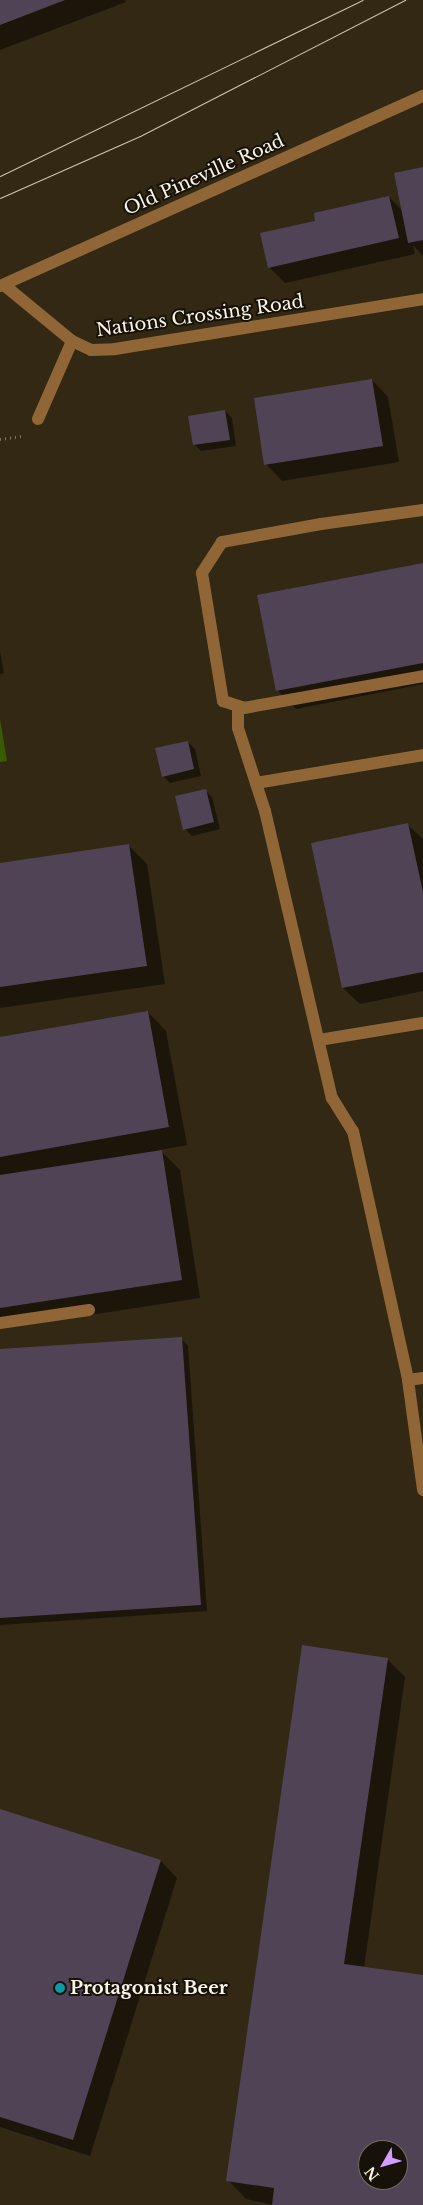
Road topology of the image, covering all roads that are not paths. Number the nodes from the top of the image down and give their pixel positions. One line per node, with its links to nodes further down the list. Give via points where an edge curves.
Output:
1 (423, 96): 2 (street, Old Pineville Road)
2 (2, 286): 4 (street, Nations Crossing Road)
3 (423, 299): 4 (street, Nations Crossing Road, via 115,349 91,350)
4 (72, 342): 5 (street)
5 (38, 419)
6 (423, 510): 8 (street, via 222,542 202,573 223,701)
7 (423, 676): 8 (street)
8 (238, 706): 10 (street, via 238,728)
9 (423, 755): 10 (street)
10 (256, 783): 12 (street)
11 (423, 1023): 12 (street)
12 (319, 1040): 16 (street, via 332,1098 353,1131)
13 (89, 1310): 14 (street)
14 (0, 1323)
15 (423, 1378): 16 (street)
16 (408, 1380): 17 (street)
17 (423, 1490)

